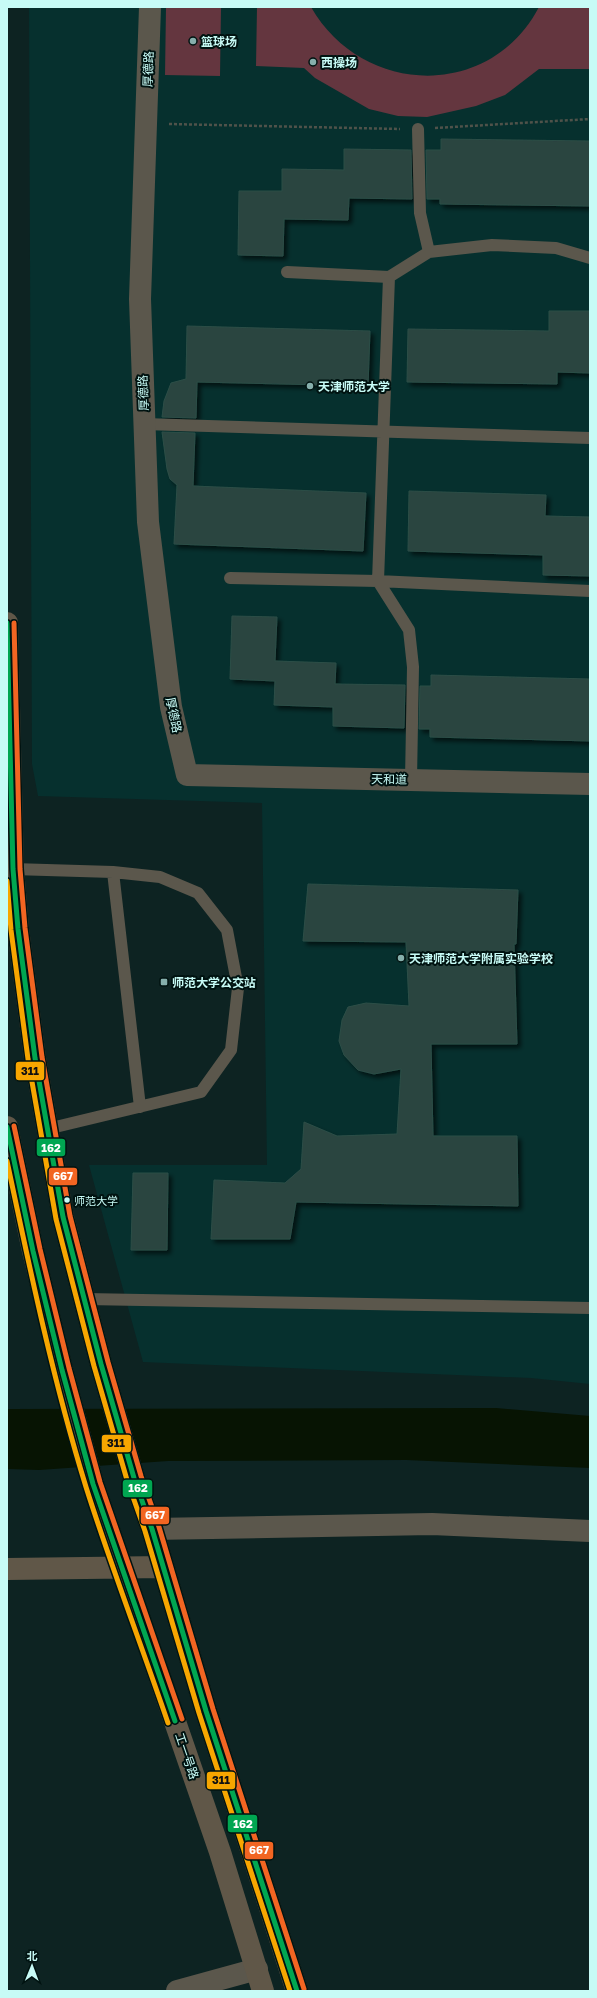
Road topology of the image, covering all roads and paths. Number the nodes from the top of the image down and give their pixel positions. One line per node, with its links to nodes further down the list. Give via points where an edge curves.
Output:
1 (150, 7): 3 (street, 厚德路)
2 (590, 119): 4 (path)
3 (146, 124): 4 (path); 9 (street, 厚德路, via 140,299)
4 (418, 129): 5 (lane, via 420,213)
5 (429, 252): 6 (lane, via 492,245 556,248); 8 (lane)
6 (590, 258)
7 (287, 272): 8 (lane)
8 (389, 277): 10 (lane)
9 (144, 424): 10 (lane); 16 (street, 厚德路, via 148,522 171,707)
10 (384, 431): 11 (lane); 13 (lane)
11 (590, 438)
12 (230, 578): 13 (lane)
13 (378, 581): 14 (lane); 17 (lane, via 409,630 413,667)
14 (590, 591)
15 (7, 623): 19 (main road)
16 (187, 775): 17 (street, 天和道)
17 (411, 780): 18 (street, 天和道)
18 (590, 784)
19 (13, 869): 20 (lane); 23 (main road, via 26,996)
20 (113, 872): 21 (lane); 21 (lane, via 160,877 198,894 227,930 238,988 230,1050 201,1092)
21 (140, 1107): 23 (lane)
22 (7, 1127): 29 (main road, 工一号路, via 22,1206 62,1370 93,1484)
23 (47, 1129): 24 (main road, via 63,1217)
24 (85, 1299): 25 (lane); 26 (main road, via 134,1478)
25 (590, 1308)
26 (152, 1529): 27 (street, via 432,1524); 28 (main road)
27 (590, 1531)
28 (163, 1567): 29 (main road); 34 (main road, via 206,1711)
29 (122, 1568): 30 (main road); 31 (main road, 工一号路, via 220,1852)
30 (7, 1569)
31 (256, 1970): 32 (street); 33 (main road, 工一号路)
32 (177, 1991)
33 (263, 1991)
34 (297, 1991)

